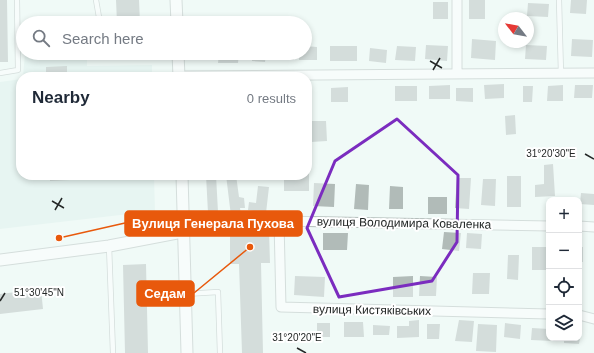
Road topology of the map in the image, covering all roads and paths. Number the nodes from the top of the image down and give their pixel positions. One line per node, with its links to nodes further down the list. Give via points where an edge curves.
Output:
1 (17, 0): 6 (lane)
2 (96, 0): 7 (lane)
3 (176, 0): 8 (street)
4 (457, 0): 14 (street)
5 (559, 0): 15 (lane)
6 (17, 16)
7 (99, 16)
8 (176, 16)
9 (18, 60): 12 (lane, via 18,70)
10 (178, 60): 11 (street)
11 (179, 72)
12 (0, 73)
13 (594, 73): 15 (street)
14 (457, 74): 15 (street); 16 (street)
15 (561, 74)
16 (312, 76)
17 (182, 180): 22 (street)
18 (279, 221): 19 (street, вулиця Володимира Коваленка); 22 (street, вулиця Володимира Коваленка, via 197,223); 26 (street, вулиця Кистяківських, via 281,307)
19 (546, 226)
20 (582, 226): 21 (street)
21 (594, 227)
22 (183, 230): 23 (street, вулиця Володимира Коваленка); 25 (street)
23 (109, 246): 24 (street, вулиця Володимира Коваленка); 29 (lane)
24 (0, 260)
25 (184, 294): 30 (street); 31 (lane, via 218,292)
26 (546, 314)
27 (582, 316): 28 (street)
28 (594, 319)
29 (113, 353)
30 (188, 353)
31 (220, 353)

